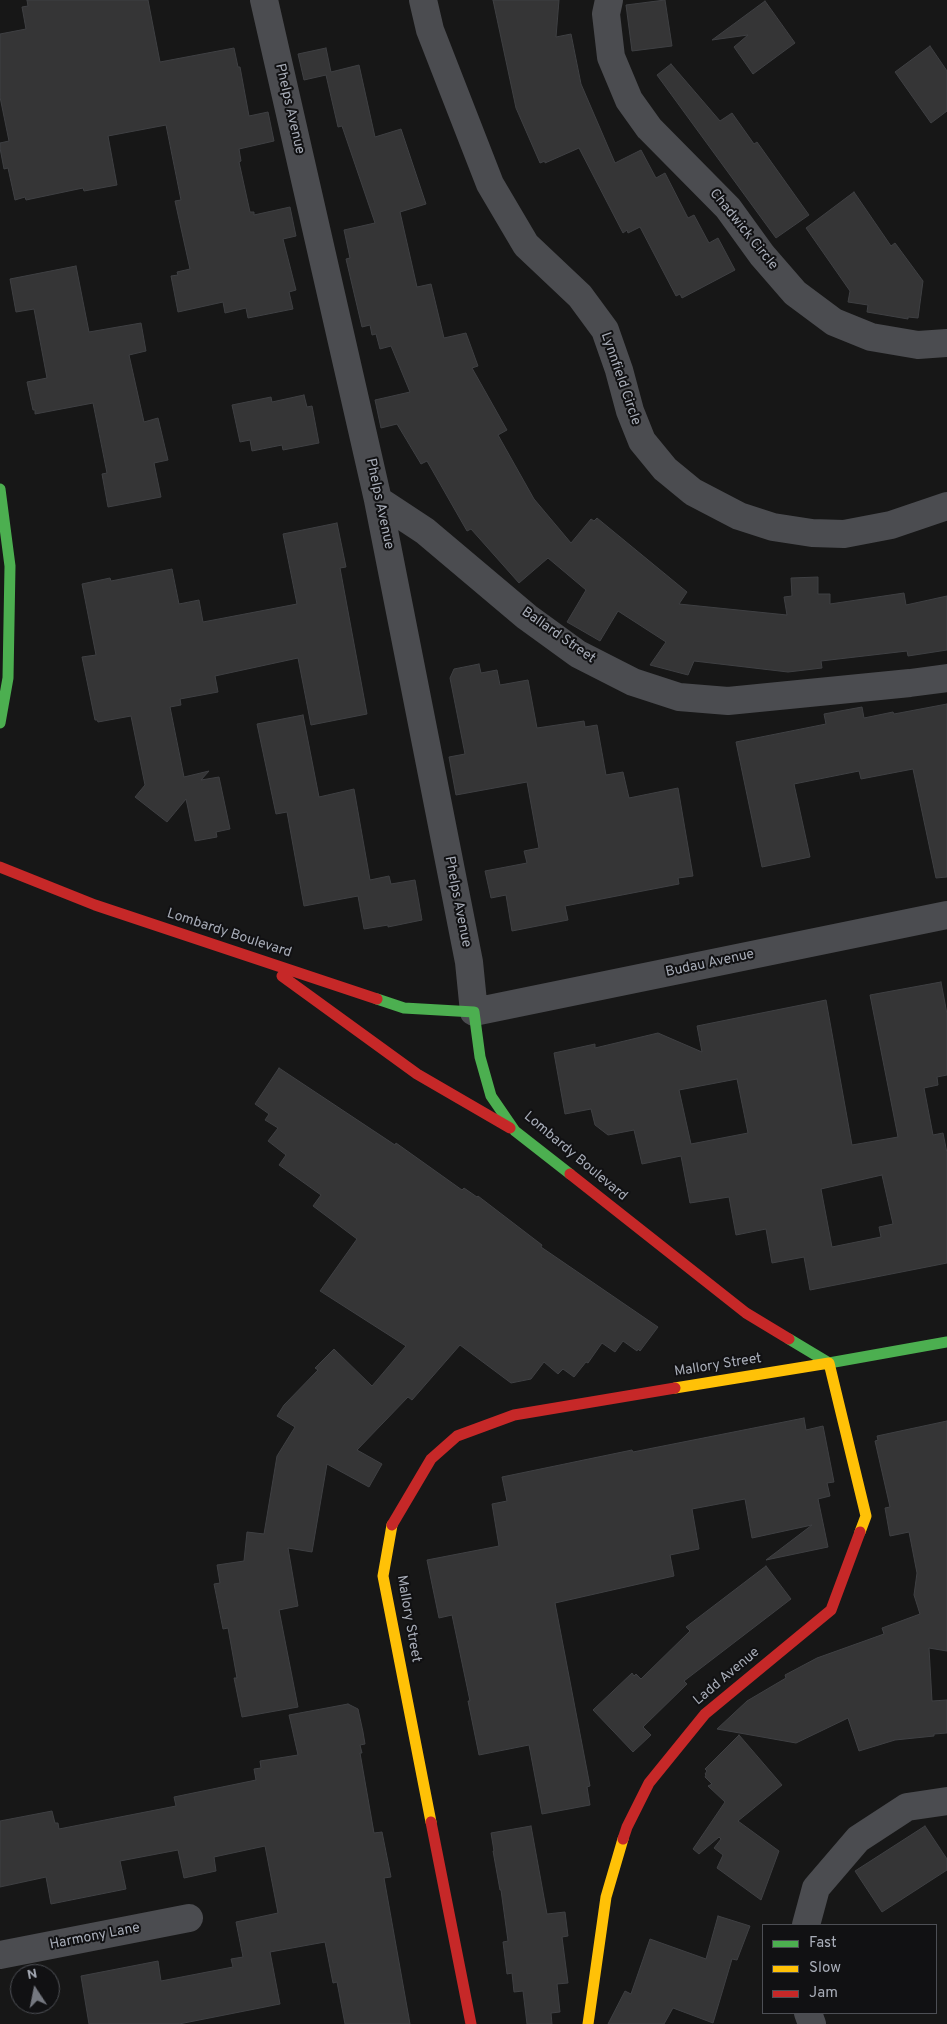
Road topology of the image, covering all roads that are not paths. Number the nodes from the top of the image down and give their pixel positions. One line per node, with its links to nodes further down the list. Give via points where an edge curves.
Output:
1 (264, 0): 6 (street, Phelps Avenue)
2 (423, 0): 7 (street, Lynnfield Circle, via 430,30 490,184 526,245 580,296 605,330 642,441 665,469 693,492 739,516 773,527 812,533 844,534 891,525)
3 (608, 0): 4 (street, Chadwick Circle, via 606,14 611,57 629,100 649,128 728,208 795,293 834,322 871,337 918,345)
4 (947, 343)
5 (0, 489): 9 (street, via 10,566 8,678)
6 (378, 500): 8 (street, Ballard Street, via 425,531 527,617 578,654 633,682 679,697 728,701); 13 (street, Phelps Avenue, via 469,962)
7 (947, 506)
8 (947, 678)
9 (0, 722)
10 (0, 867): 12 (street, Lombardy Boulevard, via 95,905)
11 (947, 915): 13 (street, Budau Avenue)
12 (260, 960): 13 (street, Lombardy Boulevard, via 404,1008); 14 (street, via 417,1074)
13 (474, 1012): 14 (street, Lombardy Boulevard, via 480,1057 491,1096)
14 (515, 1131): 16 (street, Lombardy Boulevard, via 746,1313)
15 (947, 1342): 16 (street)
16 (829, 1363): 21 (street, Mallory Street, via 578,1403 514,1415 486,1424 457,1436 431,1459 391,1527 383,1576); 22 (street, Ladd Avenue, via 866,1516 831,1610 705,1714 649,1783 627,1827 606,1897)
17 (947, 1801): 19 (street, via 908,1807 858,1839 816,1888)
18 (189, 1918): 20 (street, Harmony Lane)
19 (806, 1924)
20 (0, 1955)
21 (471, 2024)
22 (588, 2024)

